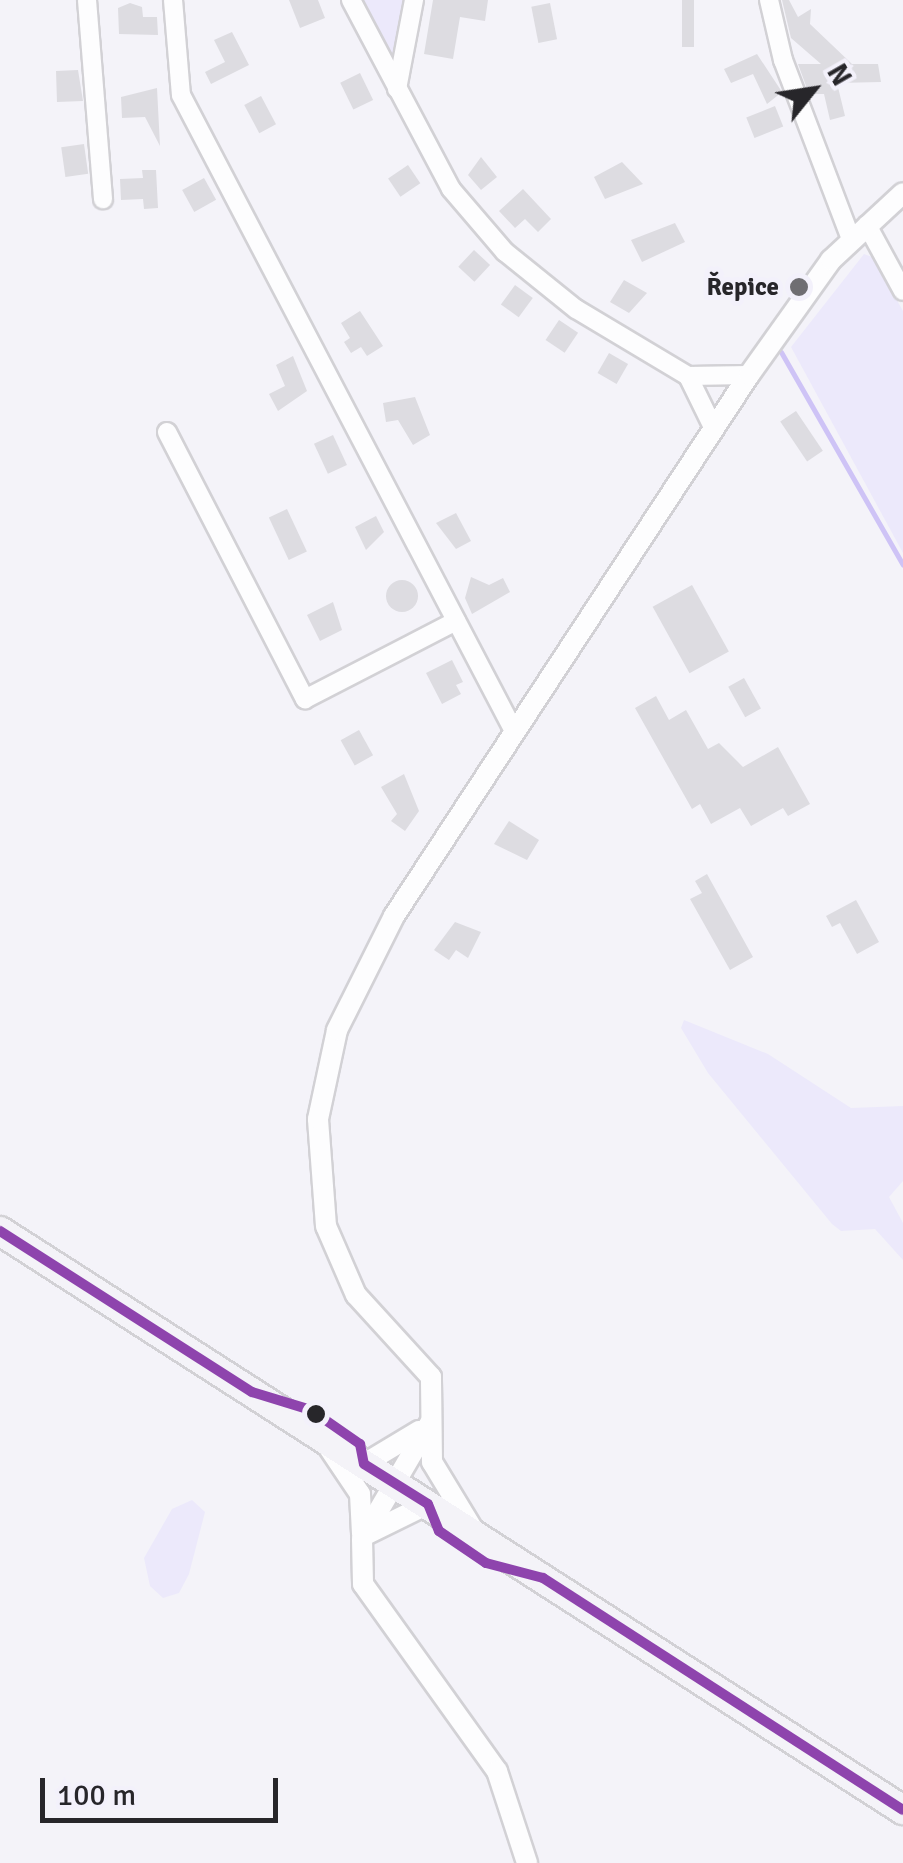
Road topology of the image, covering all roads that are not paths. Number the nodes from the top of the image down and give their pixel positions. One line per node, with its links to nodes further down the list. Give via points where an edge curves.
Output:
1 (87, 0): 8 (street)
2 (173, 0): 15 (street, via 181,95)
3 (351, 0): 6 (street)
4 (414, 0): 6 (street)
5 (769, 0): 9 (street, via 783,60)
6 (397, 90): 11 (street, via 451,189 505,252 576,310)
7 (903, 192): 9 (street)
8 (103, 198)
9 (859, 232): 10 (street); 12 (street)
10 (903, 291)
11 (688, 376): 12 (street); 13 (street)
12 (749, 376): 13 (street)
13 (714, 429): 16 (street)
14 (167, 432): 15 (street, via 304,699)
15 (456, 620): 16 (street)
16 (515, 733): 18 (street, via 358,980 333,1045 318,1119 321,1199 340,1266 356,1295 424,1366 435,1387)
17 (0, 1231): 19 (main road)
18 (435, 1410): 20 (street, via 408,1442); 21 (street); 23 (street, via 434,1470)
19 (318, 1434): 20 (main road); 24 (street, via 355,1484)
20 (364, 1464): 21 (main road)
21 (394, 1482): 22 (main road); 24 (street)
22 (428, 1504): 23 (main road); 24 (street, via 390,1518)
23 (479, 1538): 25 (main road)
24 (362, 1539): 26 (street, via 360,1571 369,1600 458,1710 497,1771)
25 (903, 1810)
26 (527, 1863)

